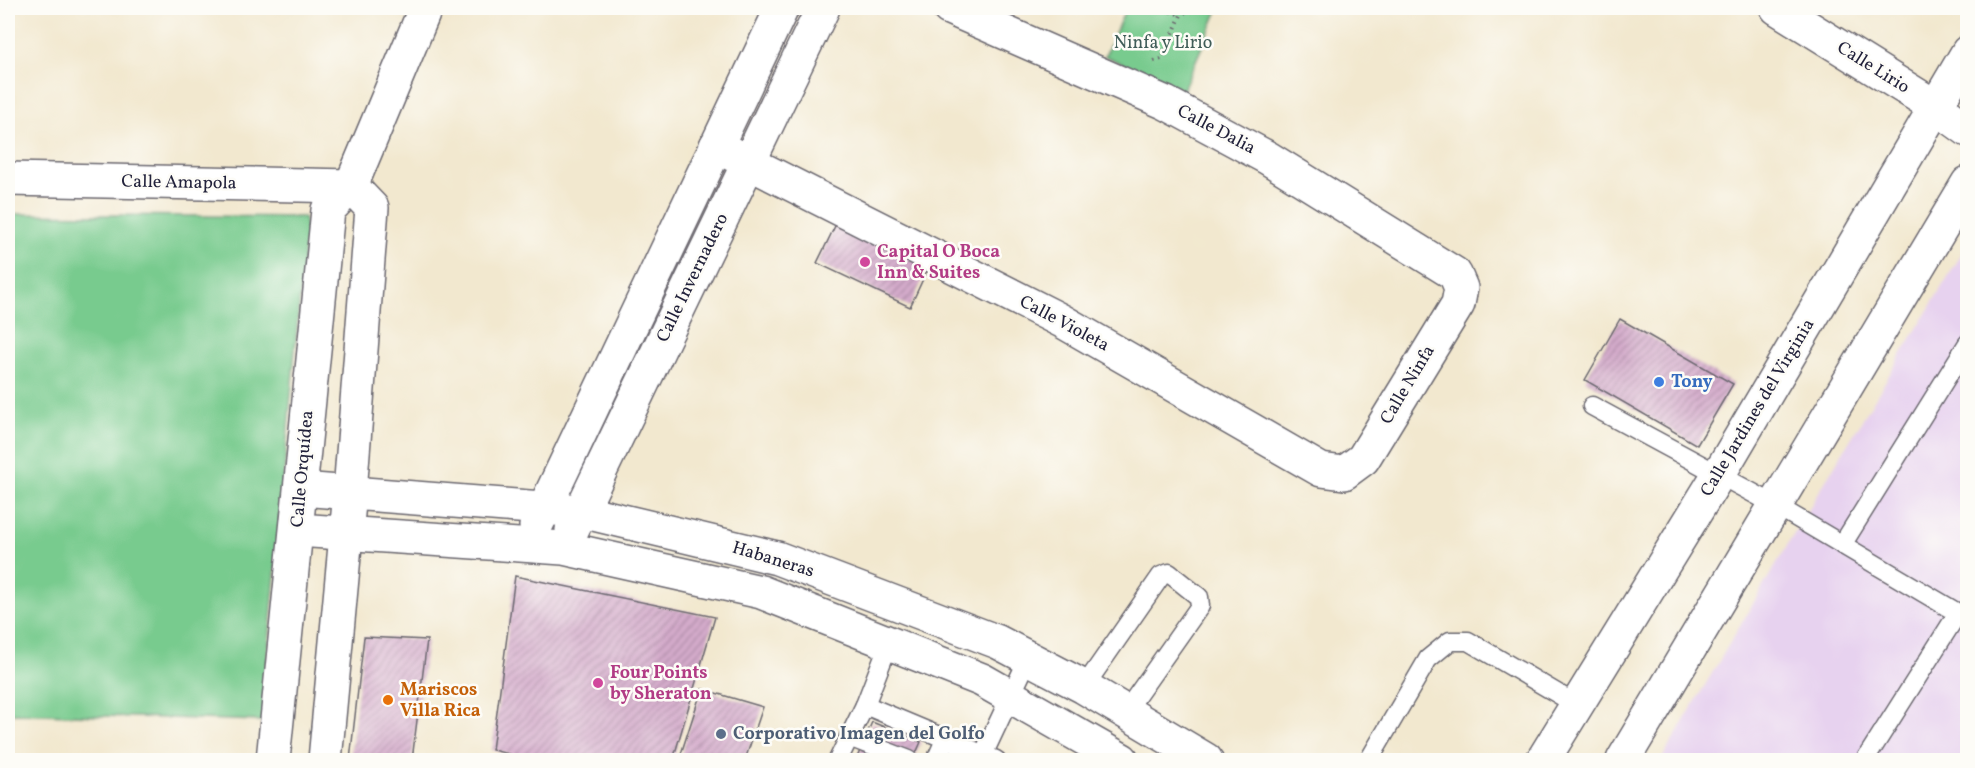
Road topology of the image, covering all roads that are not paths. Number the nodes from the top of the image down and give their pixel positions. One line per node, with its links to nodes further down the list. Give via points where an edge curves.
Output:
1 (422, 8): 13 (street, Calle Orquídea, via 423,14)
2 (782, 8): 9 (street, Calle Invernadero)
3 (823, 8): 10 (street, Calle Invernadero)
4 (949, 8): 14 (street, Calle Dalia, via 1166,103 1268,158 1455,274)
5 (1777, 8): 7 (street, Calle Lirio)
6 (1968, 52): 7 (street, Calle Jardines del Virginia)
7 (1936, 107): 8 (street, Calle Lirio); 18 (street, Calle Jardines del Virginia)
8 (1968, 130)
9 (716, 146): 10 (street, Calle Violeta); 22 (street, Calle Invernadero)
10 (748, 162): 17 (street, Calle Violeta, via 1062,321 1321,470); 23 (street, Calle Invernadero)
11 (8, 179): 13 (street, Calle Amapola)
12 (1968, 183): 21 (street)
13 (351, 186): 19 (street, Calle Orquídea, via 328,210); 20 (street, via 372,208)
14 (1461, 288): 17 (street, Calle Ninfa, via 1458,304 1362,459)
15 (1968, 343): 27 (lane)
16 (1592, 406): 18 (lane)
17 (1344, 473)
18 (1719, 474): 21 (lane); 35 (street, Calle Jardines del Virginia)
19 (301, 489): 20 (street, Habaneras); 24 (street, Calle Orquídea)
20 (350, 492): 22 (street, Habaneras); 25 (street)
21 (1775, 505): 27 (lane); 49 (street)
22 (545, 508): 23 (street, Habaneras); 26 (street, Calle Invernadero)
23 (581, 511): 28 (street, Calle Invernadero); 31 (street, Habaneras, via 777,558)
24 (297, 530): 25 (street, Habaneras); 40 (street, Calle Orquídea)
25 (346, 535): 26 (street, Habaneras); 41 (street)
26 (528, 544): 28 (street, Habaneras)
27 (1842, 545): 29 (lane)
28 (563, 548): 30 (street, Habaneras, via 761,592)
29 (1963, 616): 50 (lane)
30 (890, 643): 33 (street, Habaneras); 34 (lane)
31 (1029, 657): 32 (street, Habaneras); 33 (lane)
32 (1083, 687): 36 (street, Habaneras); 36 (lane, via 1161,576 1169,573 1199,597 1200,606)
33 (1012, 695): 39 (lane); 45 (street, Habaneras)
34 (865, 705): 37 (lane); 38 (lane)
35 (1577, 705): 47 (lane, via 1468,641 1450,641 1428,659); 48 (street, Calle Jardines del Virginia)
36 (1126, 711): 46 (street, Habaneras)
37 (849, 737): 42 (lane); 43 (lane)
38 (946, 738): 39 (lane); 44 (lane)
39 (990, 758)
40 (273, 760)
41 (325, 760)
42 (838, 760)
43 (909, 760)
44 (936, 760)
45 (1122, 760)
46 (1206, 760)
47 (1369, 760)
48 (1543, 760)
49 (1623, 760)
50 (1865, 760)

